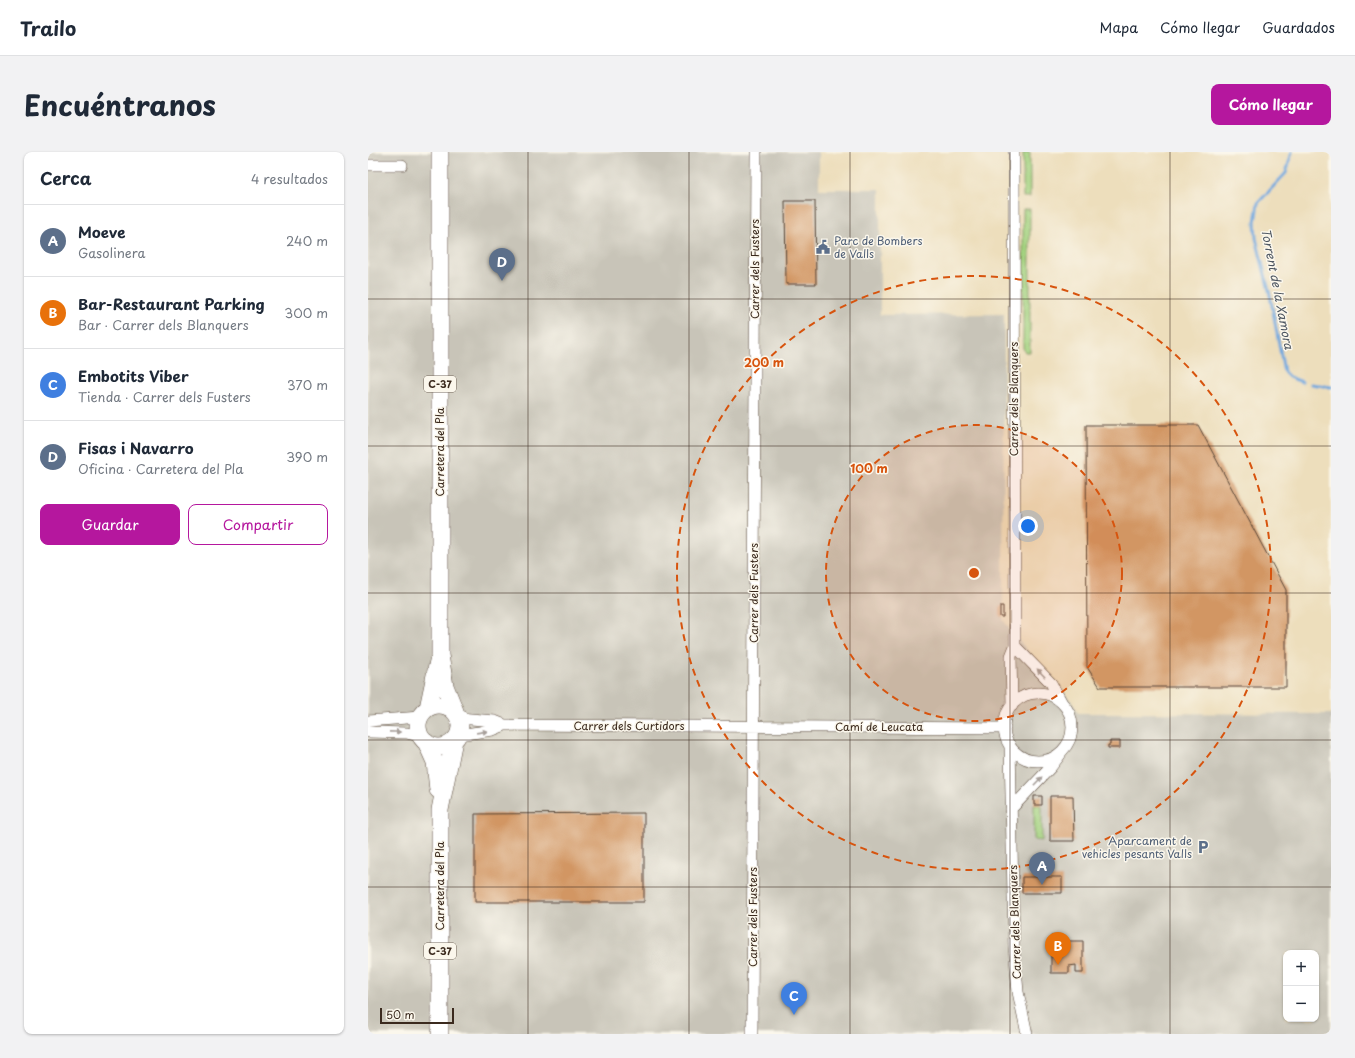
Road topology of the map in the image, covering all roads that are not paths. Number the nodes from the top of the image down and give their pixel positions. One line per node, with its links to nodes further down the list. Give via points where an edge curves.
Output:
1 (440, 152): 7 (main road, Carretera del Pla / C-37)
2 (756, 152): 14 (street, Carrer dels Fusters)
3 (1014, 152): 6 (street, Carrer dels Blanquers)
4 (368, 165): 5 (street)
5 (402, 165)
6 (1015, 646): 8 (street, one-way to 6, via 1051,683); 9 (street, Carrer dels Blanquers, via 1011,656)
7 (440, 655): 10 (main road, C-37); 11 (main road, C-37, via 445,686)
8 (1062, 703): 9 (street, via 1051,696 1039,694 1027,696); 20 (street, via 1069,713 1072,725 1071,737)
9 (1012, 706): 15 (street, via 1006,716)
10 (424, 712): 11 (main road, via 440,705); 12 (street); 18 (main road, C-37, via 419,730)
11 (457, 714): 13 (street, Carrer dels Curtidors); 17 (main road, C-37, via 460,729)
12 (368, 721)
13 (505, 725): 14 (street, Carrer dels Curtidors); 17 (street, Carrer dels Curtidors, one-way to 13)
14 (754, 726): 15 (street, Camí de Leucata); 24 (street, Carrer dels Fusters)
15 (1004, 728): 19 (street)
16 (368, 732): 18 (street, one-way to 18, via 407,733)
17 (456, 738): 18 (main road, via 442,746); 22 (main road, C-37)
18 (424, 740): 22 (main road, C-37, via 435,762)
19 (1010, 745): 20 (street, via 1018,755 1036,761 1049,759); 21 (street, Carrer dels Blanquers)
20 (1065, 748): 21 (street, one-way to 20, via 1051,768)
21 (1011, 809): 25 (street, Carrer dels Blanquers, via 1014,946 1018,992)
22 (440, 810): 23 (main road, Carretera del Pla / C-37)
23 (440, 1034)
24 (752, 1034)
25 (1027, 1034)

